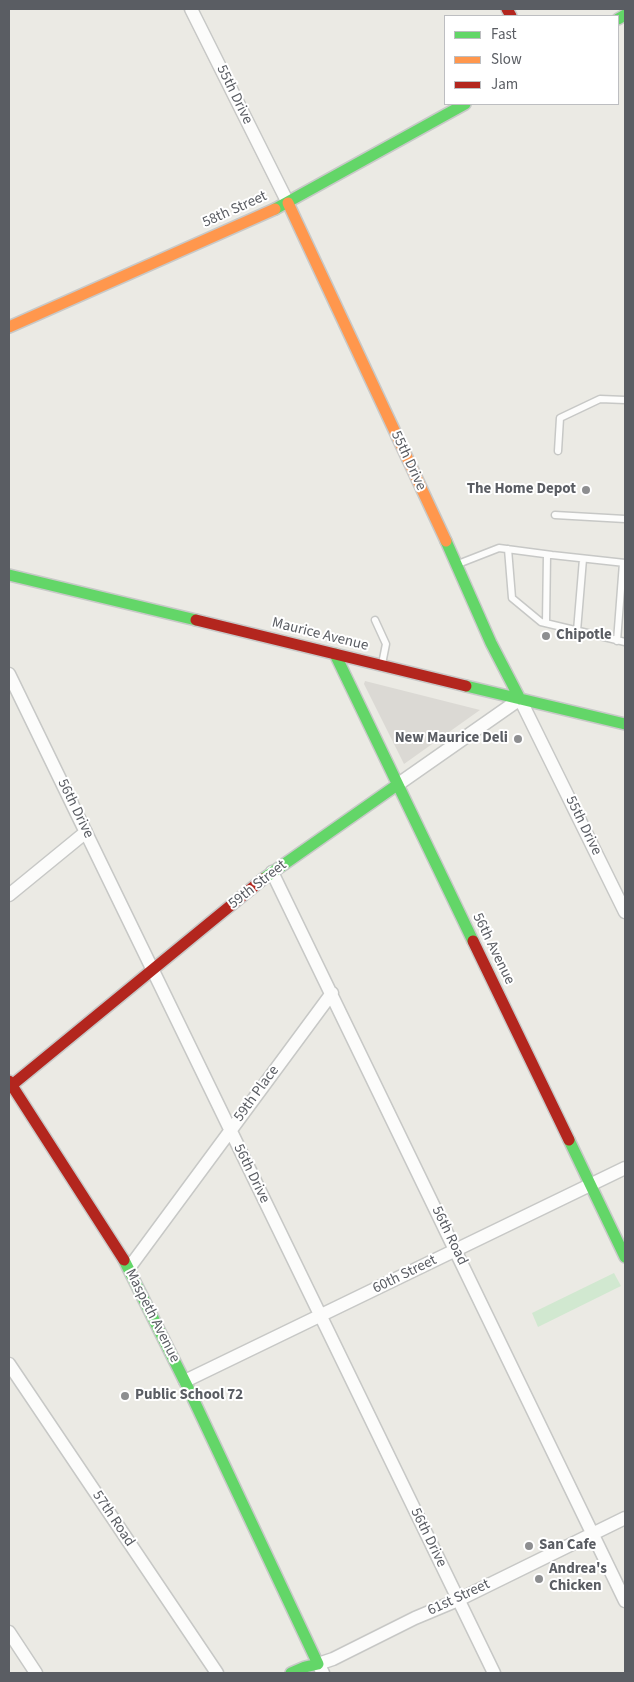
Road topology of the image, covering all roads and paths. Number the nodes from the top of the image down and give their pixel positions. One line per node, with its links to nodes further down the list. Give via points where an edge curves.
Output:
1 (191, 9): 3 (street, 55th Drive)
2 (463, 105): 3 (street, 58th Street)
3 (288, 204): 4 (street, 58th Street); 13 (street, 55th Drive)
4 (9, 326)
5 (625, 400): 6 (lane, via 600,398 560,418)
6 (558, 451)
7 (555, 515): 8 (lane)
8 (625, 519)
9 (508, 549): 10 (lane); 13 (lane, via 499,548); 16 (lane, via 512,598)
10 (547, 555): 11 (lane); 16 (lane)
11 (583, 559): 12 (lane); 17 (lane)
12 (624, 563): 18 (lane)
13 (457, 565): 23 (street, 55th Drive, via 490,642)
14 (9, 575): 20 (street, Maurice Avenue)
15 (375, 620): 21 (lane, via 386,644)
16 (546, 623): 17 (lane)
17 (577, 631): 18 (lane)
18 (617, 640): 19 (lane)
19 (625, 642)
20 (335, 654): 21 (street, Maurice Avenue); 25 (street, 56th Avenue)
21 (382, 665): 23 (street, Maurice Avenue)
22 (9, 674): 26 (street, 56th Drive)
23 (520, 699): 24 (street, Maurice Avenue); 25 (street, 59th Street); 29 (street, 55th Drive)
24 (625, 724)
25 (397, 785): 27 (street, 59th Street); 35 (street, 56th Avenue)
26 (86, 832): 28 (street); 30 (street, 56th Drive)
27 (272, 872): 30 (street, 59th Street); 31 (street, 56th Road)
28 (9, 895)
29 (625, 912)
30 (153, 970): 32 (street, 59th Street); 33 (street, 56th Drive)
31 (332, 994): 33 (street, 59th Place); 36 (street, 56th Road)
32 (10, 1085): 38 (street, Maspeth Avenue)
33 (231, 1130): 38 (street, 59th Place); 39 (street, 56th Drive)
34 (625, 1168): 35 (street, 60th Street)
35 (591, 1185): 36 (street, 60th Street); 37 (street, 56th Avenue)
36 (456, 1250): 39 (street, 60th Street); 43 (street, 56th Road)
37 (625, 1256)
38 (129, 1268): 41 (street, Maspeth Avenue)
39 (320, 1316): 41 (street, 60th Street); 44 (street, 56th Drive)
40 (9, 1364): 49 (street, 57th Road)
41 (184, 1381): 47 (street, Maspeth Avenue)
42 (625, 1518): 43 (street, 61st Street)
43 (593, 1534): 44 (street, 61st Street); 45 (street, 56th Road)
44 (458, 1600): 47 (street, 61st Street, via 333,1658); 51 (street, 56th Drive)
45 (625, 1601)
46 (9, 1632): 48 (street)
47 (321, 1668): 50 (street, 61st Street, via 305,1667)
48 (36, 1673)
49 (217, 1673)
50 (291, 1673)
51 (494, 1673)

